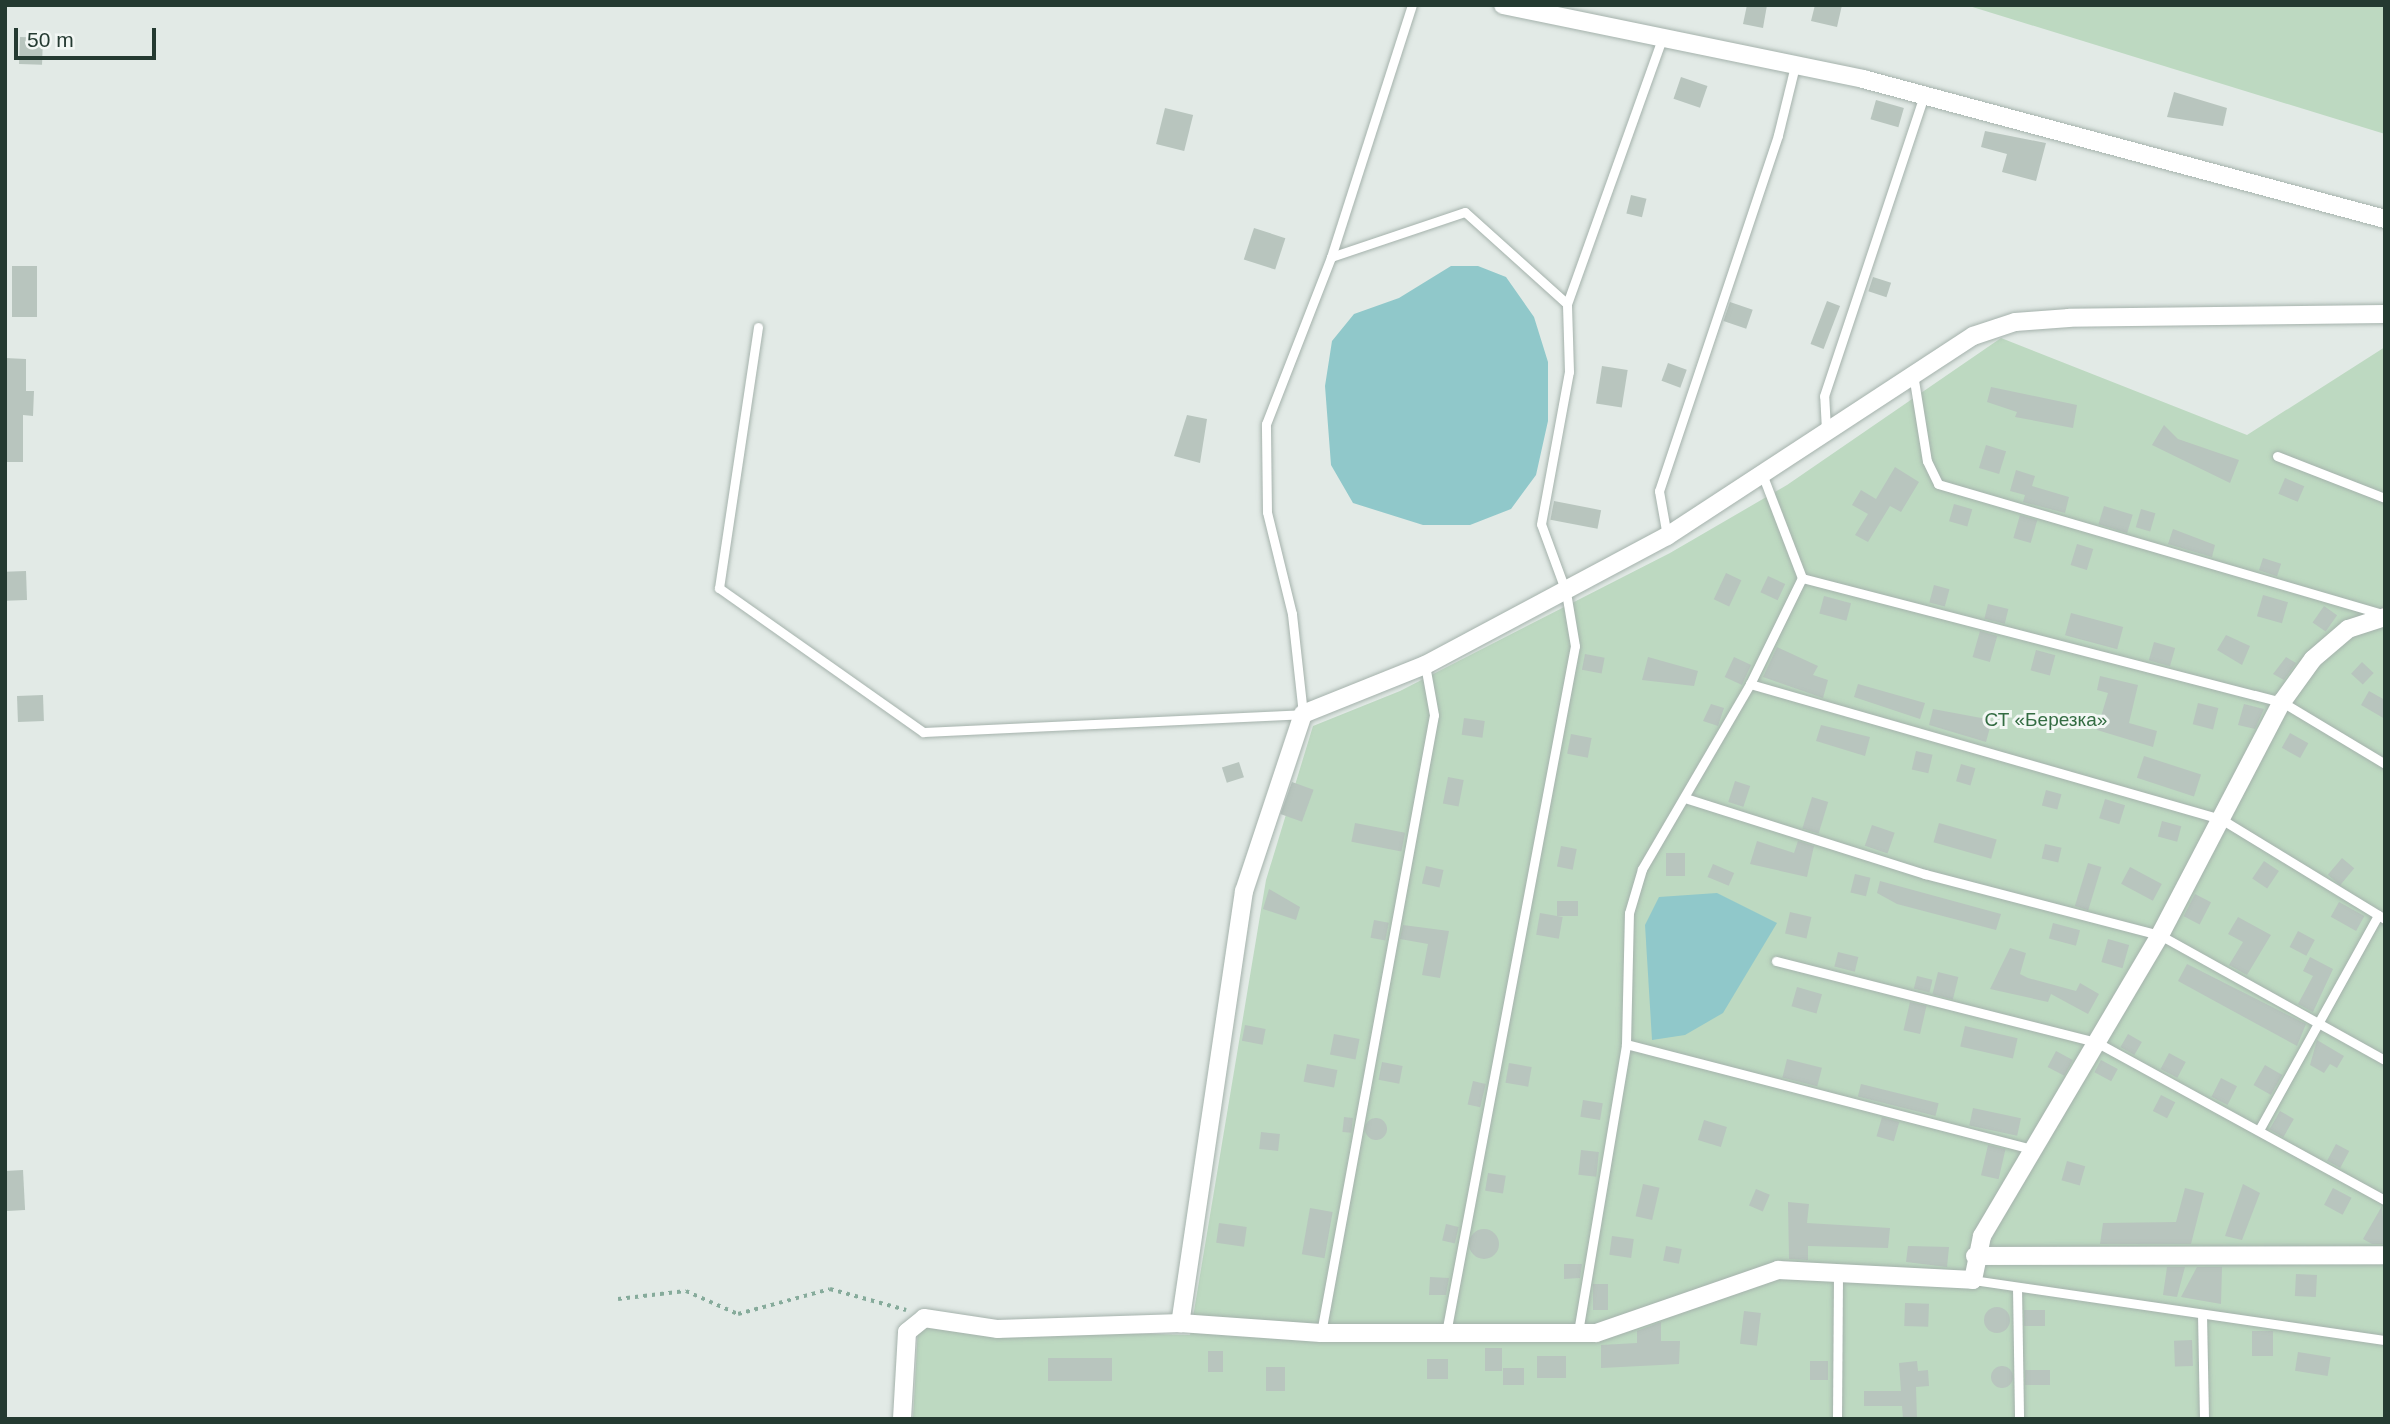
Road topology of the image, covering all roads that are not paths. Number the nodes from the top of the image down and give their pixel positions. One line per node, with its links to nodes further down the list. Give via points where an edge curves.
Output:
1 (1412, 5): 7 (lane)
2 (1503, 5): 3 (street)
3 (1662, 38): 4 (street); 8 (lane)
4 (1795, 66): 5 (street); 16 (lane, via 1778,135 1659,491)
5 (1924, 95): 6 (street); 12 (lane, via 1824,396)
6 (2385, 219)
7 (1331, 257): 8 (lane, via 1465,212); 23 (lane, via 1266,424 1267,512 1292,614)
8 (1567, 304): 18 (lane, via 1569,372 1541,524)
9 (2385, 314): 11 (street, via 2015,322 1973,336)
10 (758, 327): 23 (lane, via 719,587 752,612 922,732)
11 (1913, 374): 12 (street); 19 (lane, via 1927,461 1938,484)
12 (1826, 430): 14 (street)
13 (2277, 456): 15 (lane)
14 (1761, 471): 16 (street); 17 (lane)
15 (2385, 498)
16 (1667, 536): 18 (street)
17 (1801, 578): 21 (lane); 22 (lane)
18 (1566, 592): 20 (street); 46 (lane, via 1575,646)
19 (2385, 616): 22 (street, via 2348,629 2313,659)
20 (1425, 665): 23 (street); 44 (lane, via 1434,715)
21 (1750, 684): 25 (lane); 26 (lane)
22 (2282, 702): 24 (lane); 26 (street)
23 (1303, 715): 43 (street, via 1244,891)
24 (2385, 764)
25 (1685, 798): 28 (lane, via 1925,874); 32 (lane, via 1642,869 1629,913)
26 (2221, 819): 27 (lane); 28 (street)
27 (2381, 917): 30 (lane)
28 (2160, 935): 30 (lane); 31 (street)
29 (1776, 961): 31 (lane)
30 (2316, 1024): 33 (lane); 34 (lane)
31 (2096, 1042): 34 (lane); 35 (street)
32 (1626, 1044): 35 (lane); 45 (lane)
33 (2385, 1060)
34 (2259, 1130): 36 (lane)
35 (2034, 1149): 38 (street)
36 (2385, 1200)
37 (2385, 1255): 38 (street)
38 (1975, 1256): 40 (street)
39 (1838, 1274): 40 (street); 45 (street, via 1778,1270 1597,1333); 49 (lane)
40 (1973, 1280): 41 (lane)
41 (2017, 1287): 42 (lane); 50 (lane)
42 (2202, 1314): 47 (lane); 51 (lane)
43 (1180, 1323): 44 (street); 48 (street, via 998,1329 924,1318 907,1332)
44 (1321, 1332): 46 (street)
45 (1578, 1332): 46 (street)
46 (1446, 1335)
47 (2385, 1340)
48 (902, 1419)
49 (1837, 1419)
50 (2019, 1419)
51 (2204, 1419)

